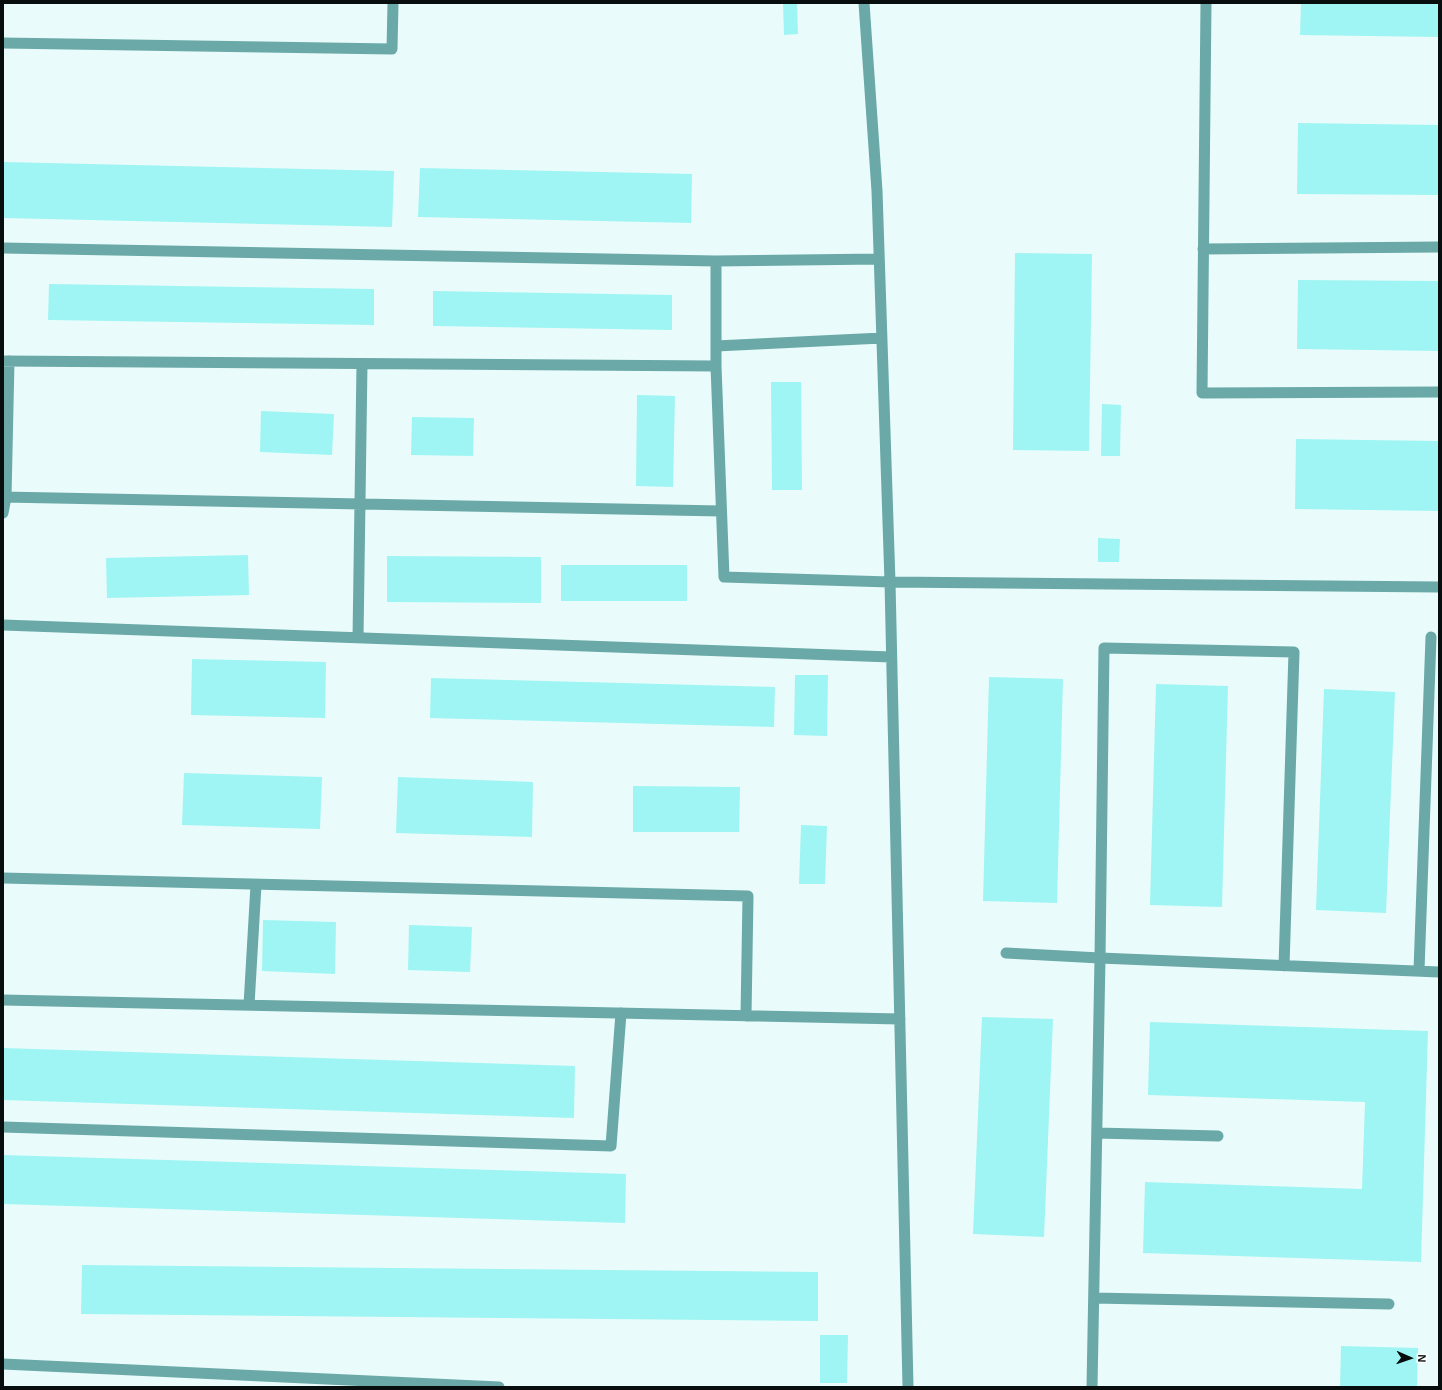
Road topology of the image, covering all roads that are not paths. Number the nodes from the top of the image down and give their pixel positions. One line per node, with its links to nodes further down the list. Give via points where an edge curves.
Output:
1 (393, 3): 4 (lane, via 392,49)
2 (864, 3): 8 (lane)
3 (1206, 3): 7 (lane)
4 (3, 44)
5 (1439, 247): 7 (lane)
6 (3, 248): 9 (lane)
7 (1203, 249): 15 (lane, via 1202,393)
8 (879, 259): 9 (lane); 10 (lane)
9 (716, 261): 11 (lane)
10 (882, 338): 11 (lane); 20 (lane)
11 (716, 346): 14 (lane)
12 (6, 361): 13 (lane); 16 (lane)
13 (362, 364): 14 (lane); 17 (lane)
14 (716, 366): 18 (lane)
15 (1439, 392)
16 (4, 497): 17 (lane); 19 (lane)
17 (359, 504): 18 (lane); 24 (lane)
18 (721, 511): 20 (lane, via 724,577)
19 (3, 514)
20 (890, 582): 21 (lane); 25 (lane)
21 (1439, 587)
22 (3, 625): 24 (lane)
23 (1431, 637): 31 (lane)
24 (358, 638): 25 (lane)
25 (891, 657): 37 (lane)
26 (3, 878): 27 (lane)
27 (256, 884): 34 (lane); 36 (lane, via 748,896)
28 (1006, 952): 29 (lane)
29 (1100, 958): 30 (lane); 30 (lane, via 1104,648 1294,652); 39 (lane)
30 (1284, 966): 31 (lane)
31 (1419, 970): 32 (lane)
32 (1439, 972)
33 (3, 1000): 34 (lane)
34 (249, 1005): 35 (lane)
35 (621, 1013): 36 (lane); 38 (lane, via 611,1146)
36 (746, 1016): 37 (lane)
37 (900, 1019): 45 (lane)
38 (3, 1127)
39 (1097, 1133): 40 (lane); 41 (lane)
40 (1218, 1136)
41 (1094, 1298): 42 (lane); 46 (lane)
42 (1389, 1304)
43 (3, 1364): 44 (lane)
44 (499, 1387)
45 (908, 1387)
46 (1092, 1387)

